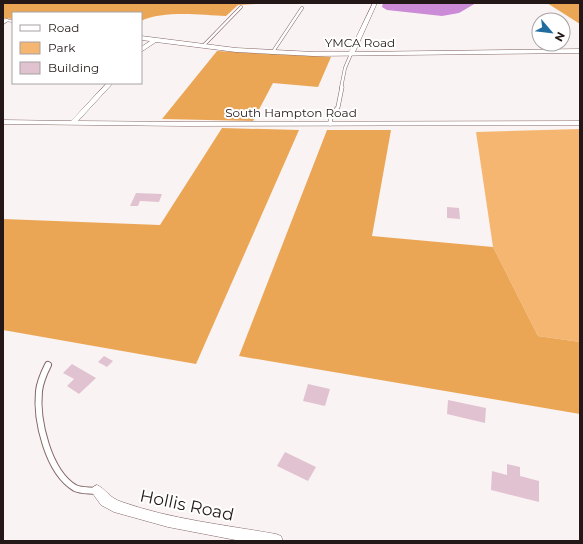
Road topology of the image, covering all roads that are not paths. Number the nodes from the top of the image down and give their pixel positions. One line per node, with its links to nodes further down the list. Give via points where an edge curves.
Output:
1 (375, 3): 10 (street)
2 (241, 7): 6 (lane)
3 (302, 8): 9 (lane)
4 (142, 38): 5 (street, YMCA Road)
5 (155, 40): 6 (street, YMCA Road); 7 (street)
6 (203, 46): 9 (street, YMCA Road)
7 (142, 49)
8 (580, 51): 10 (street, YMCA Road)
9 (272, 53): 10 (street, YMCA Road)
10 (351, 54): 15 (lane, via 345,68 338,107 331,116)
11 (109, 84): 13 (street)
12 (3, 122): 13 (street, South Hampton Road)
13 (73, 122): 15 (street, South Hampton Road)
14 (580, 123): 15 (street, South Hampton Road)
15 (330, 124)
16 (48, 365): 17 (lane, via 41,382 39,399 43,433 52,459 61,476 76,489)
17 (96, 491): 18 (street, Hollis Road, via 105,501 119,508 168,521)
18 (276, 541)

